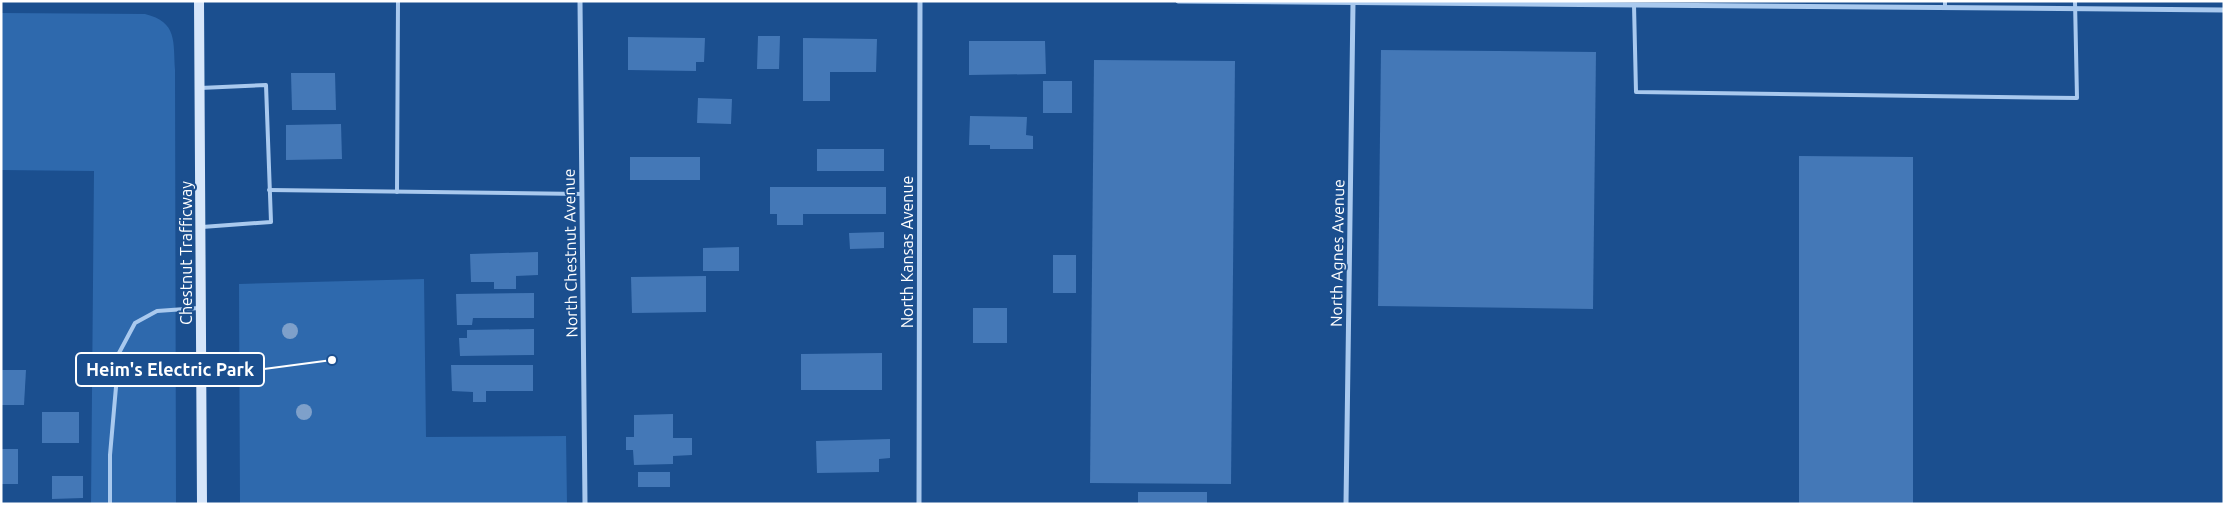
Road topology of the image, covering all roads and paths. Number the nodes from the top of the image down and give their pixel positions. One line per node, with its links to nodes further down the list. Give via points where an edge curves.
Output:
1 (199, 1): 14 (street, Chestnut Trafficway)
2 (398, 1): 16 (lane)
3 (580, 1): 17 (street, North Chestnut Avenue)
4 (920, 1): 23 (street, North Kansas Avenue)
5 (1178, 1): 7 (street)
6 (2075, 1): 12 (lane)
7 (1352, 3): 8 (street); 24 (street, North Agnes Avenue)
8 (1572, 3): 11 (street)
9 (1656, 3): 10 (street); 11 (street)
10 (1945, 4): 12 (street)
11 (1634, 5): 12 (lane, via 1636,92 2077,98)
12 (2075, 8): 13 (street)
13 (2224, 10)
14 (200, 88): 15 (lane, via 266,85); 18 (street, Chestnut Trafficway)
15 (270, 190): 16 (lane); 18 (lane, via 271,222)
16 (397, 192): 17 (lane)
17 (582, 194): 22 (street, North Chestnut Avenue)
18 (201, 227): 19 (street, Chestnut Trafficway)
19 (201, 308): 20 (lane, via 157,311 135,323 118,353 110,455); 21 (street, Chestnut Trafficway)
20 (110, 504)
21 (202, 504)
22 (585, 504)
23 (919, 504)
24 (1346, 504)

